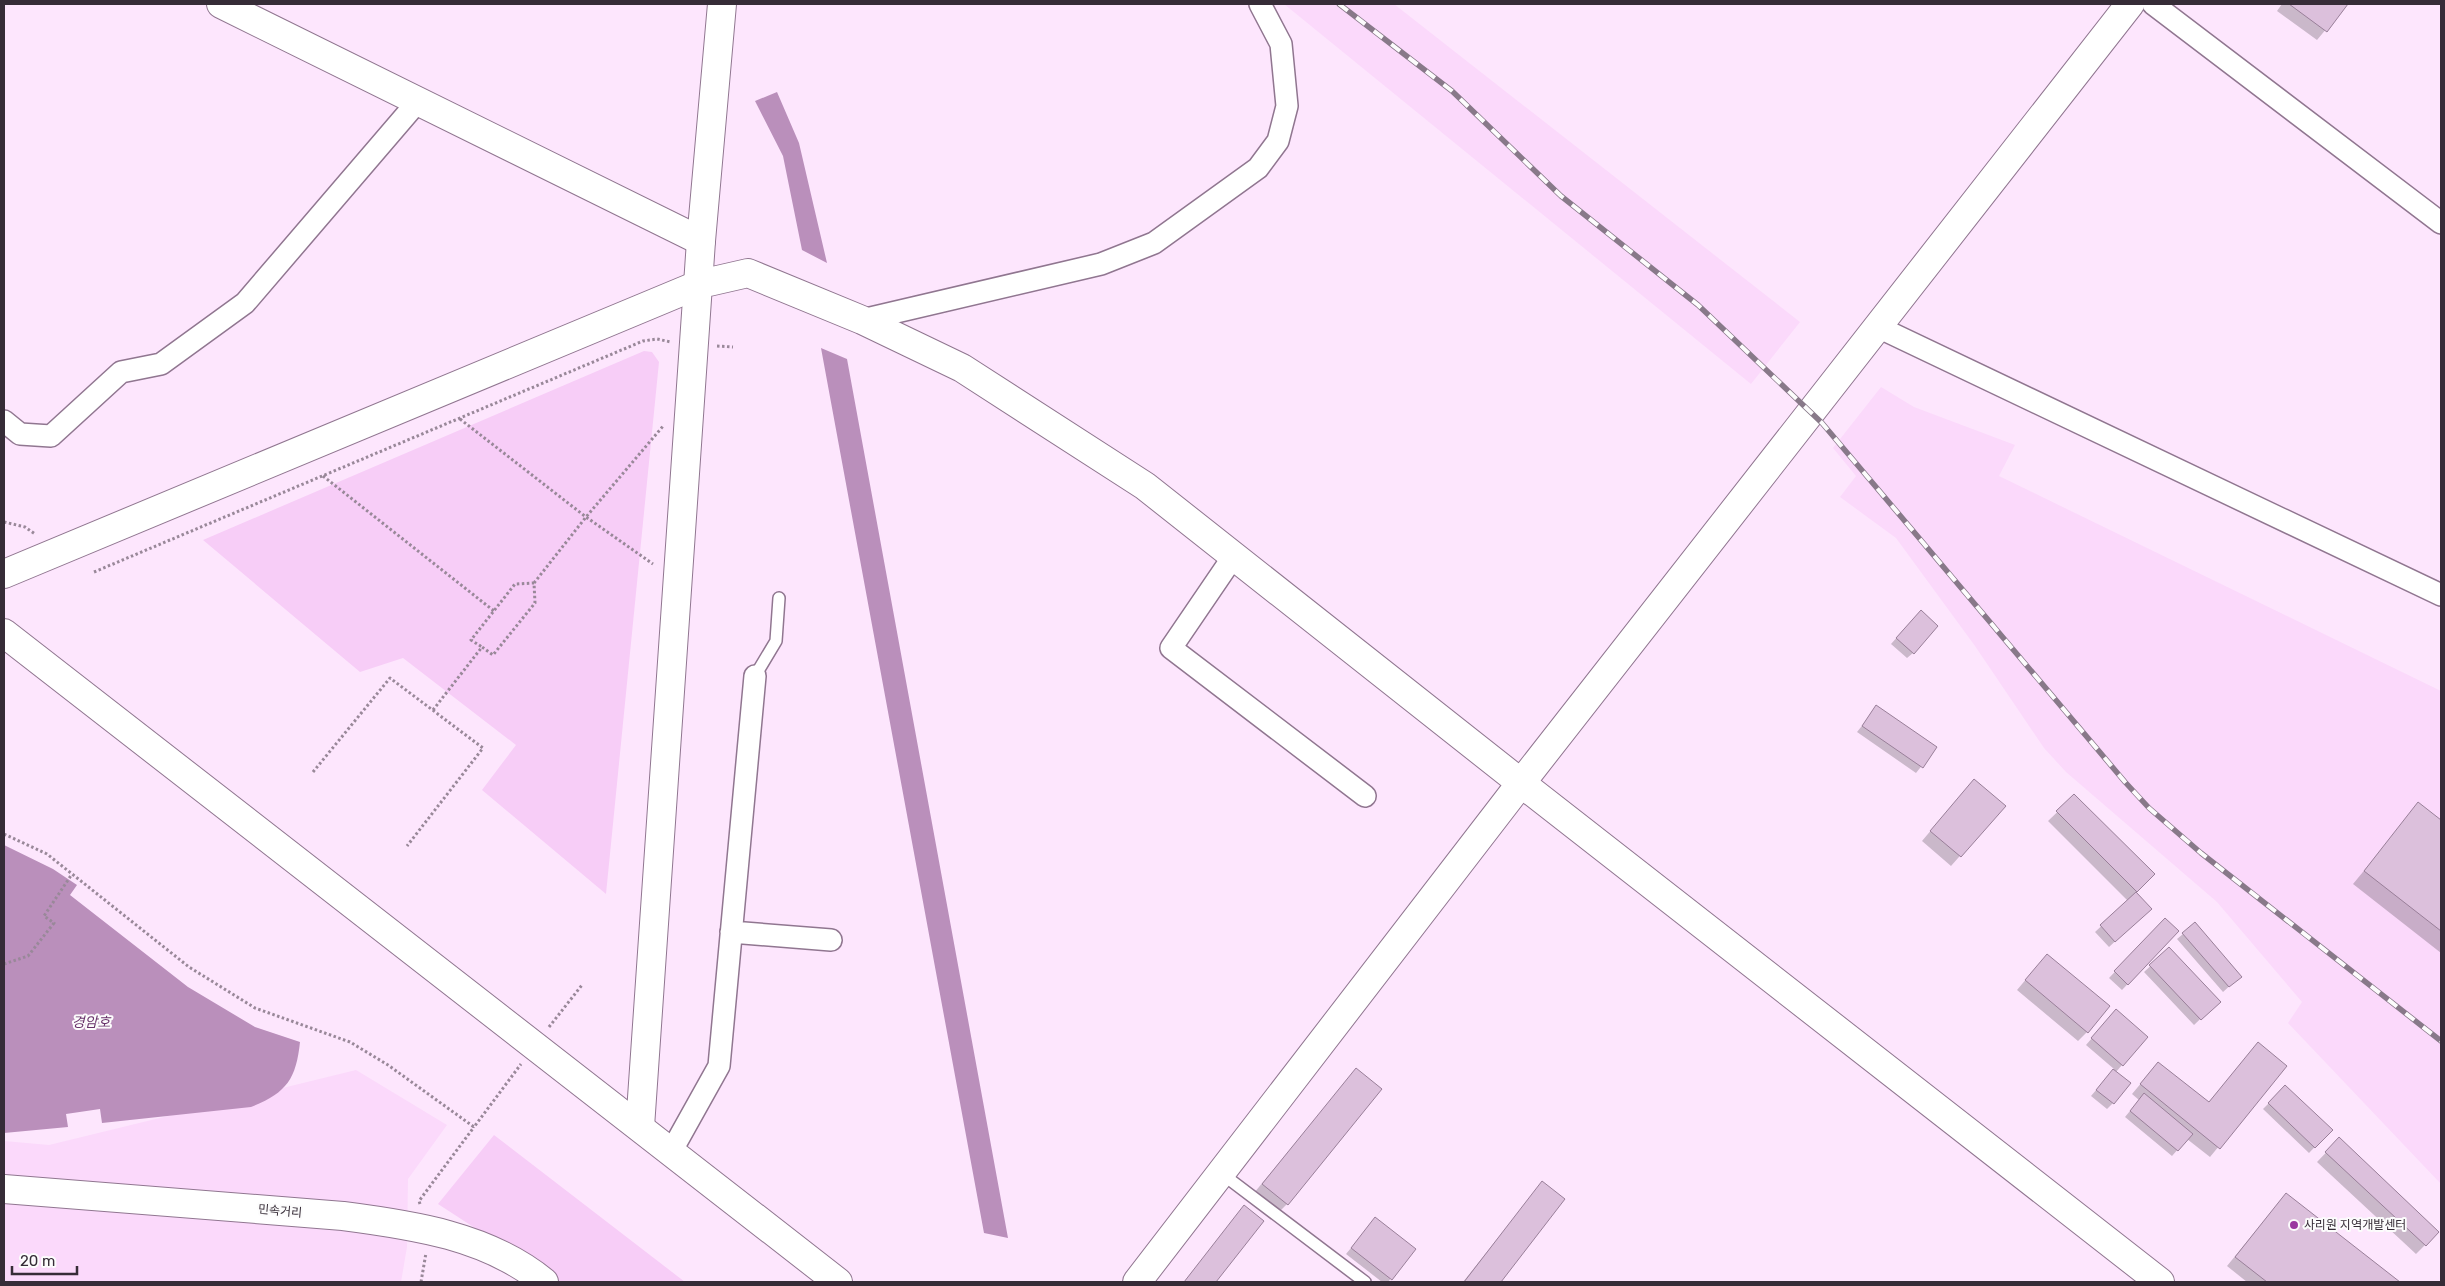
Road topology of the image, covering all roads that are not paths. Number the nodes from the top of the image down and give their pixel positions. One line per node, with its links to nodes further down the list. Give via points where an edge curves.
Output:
1 (221, 4): 6 (main road)
2 (722, 4): 8 (main road)
3 (1260, 4): 10 (street, via 1281,44 1287,106 1278,141 1258,168 1154,243 1101,264)
4 (2130, 4): 11 (main road)
5 (2153, 4): 7 (street)
6 (420, 100): 8 (main road); 12 (street, via 245,303 161,364 121,372 51,436 20,434)
7 (2441, 223)
8 (701, 241): 9 (main road)
9 (700, 284): 10 (main road, via 748,273); 14 (main road); 23 (main road)
10 (862, 320): 13 (main road, via 962,368 1145,486)
11 (1878, 327): 15 (street); 19 (main road)
12 (4, 421)
13 (1233, 556): 19 (main road); 20 (street, via 1171,648)
14 (4, 574)
15 (2441, 595)
16 (779, 598): 18 (lane, via 776,641)
17 (4, 633): 23 (main road)
18 (755, 676): 21 (street)
19 (1521, 783): 25 (main road); 31 (main road)
20 (1365, 796)
21 (731, 932): 22 (street); 24 (street, via 719,1066)
22 (831, 940)
23 (640, 1127): 24 (main road)
24 (671, 1152): 28 (main road)
25 (1221, 1173): 29 (main road); 30 (lane)
26 (4, 1189): 27 (main road, 민속거리, via 392,1222 492,1249)
27 (544, 1282)
28 (838, 1282)
29 (1137, 1282)
30 (1365, 1282)
31 (2160, 1282)

